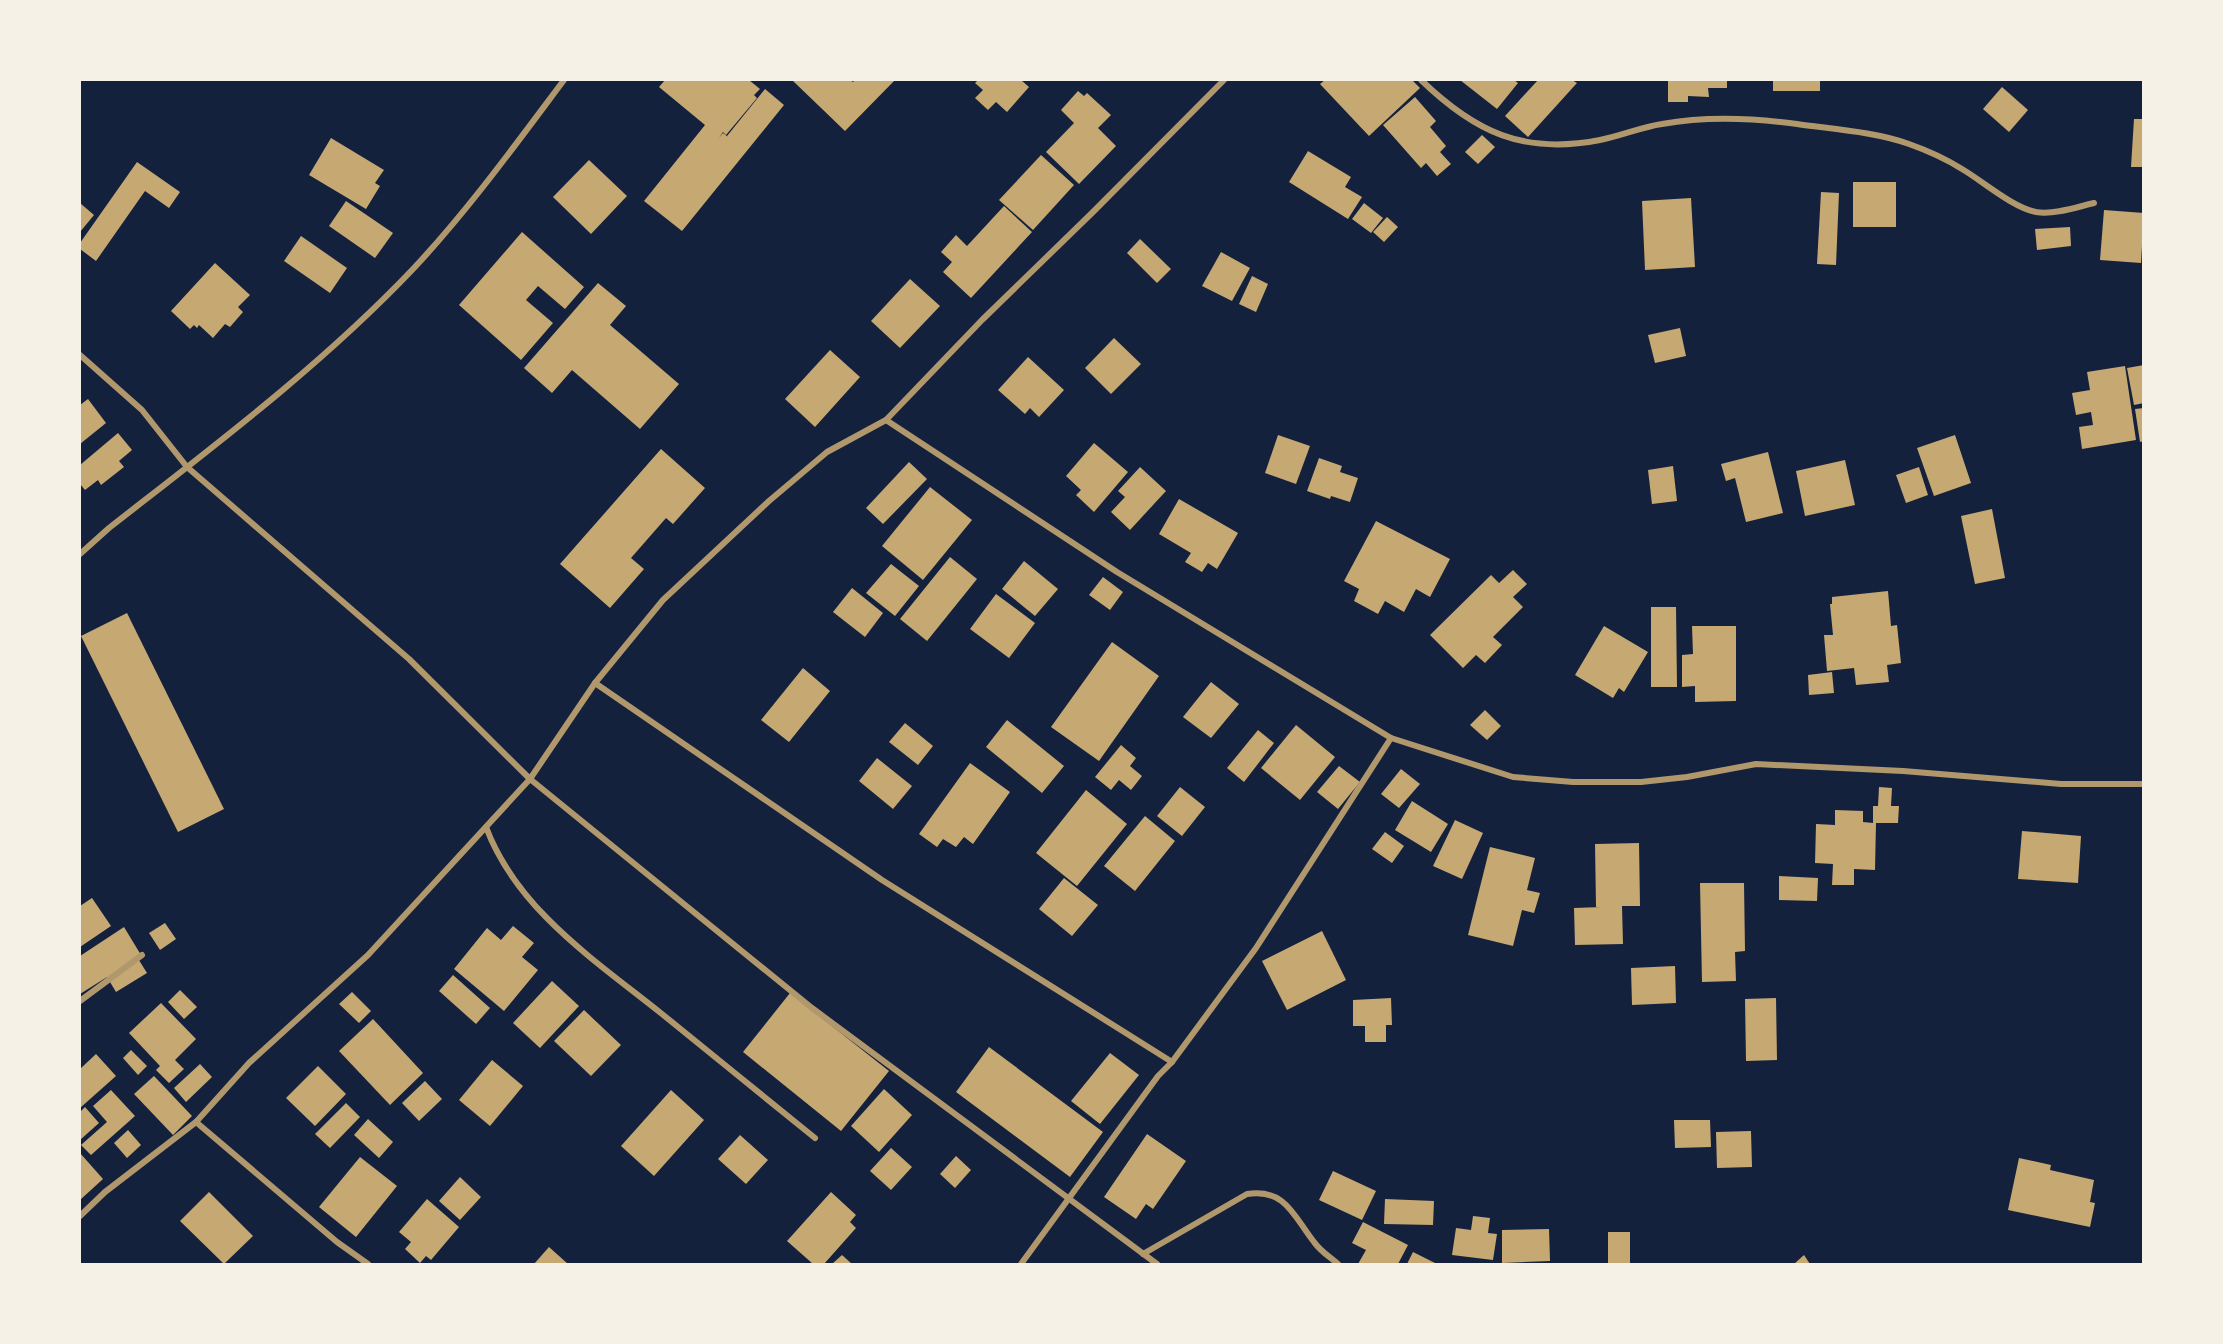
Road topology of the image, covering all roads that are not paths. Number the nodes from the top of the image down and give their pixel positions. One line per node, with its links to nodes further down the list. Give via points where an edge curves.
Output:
1 (564, 80): 7 (street, via 483,188 413,269 304,373)
2 (1224, 80): 6 (street)
3 (1421, 80): 4 (street, via 1461,114 1494,134 1521,142 1565,145 1690,120 1796,124 1908,144 1960,168 2037,212)
4 (2094, 203)
5 (80, 356): 7 (street, via 142,410)
6 (886, 420): 9 (street, via 827,452 769,501 663,600); 10 (street, via 1117,572)
7 (188, 467): 8 (street); 11 (street, via 410,658)
8 (80, 554)
9 (595, 682): 11 (street); 16 (street, via 882,880)
10 (1391, 738): 12 (street, via 1513,777 1573,782 1664,780 1756,764 2061,784); 16 (street, via 1256,948)
11 (530, 779): 13 (street); 19 (street, via 812,1008)
12 (2144, 784)
13 (486, 827): 17 (street, via 368,955 249,1063); 18 (street, via 494,848 537,910)
14 (142, 955): 15 (street)
15 (80, 1001)
16 (1172, 1062): 19 (street)
17 (196, 1122): 20 (street); 22 (street)
18 (815, 1138)
19 (1070, 1198): 21 (street); 23 (street)
20 (80, 1216)
21 (1143, 1254): 24 (street); 25 (street, via 1247,1194 1257,1192 1286,1203 1315,1244)
22 (368, 1264)
23 (1021, 1264)
24 (1157, 1264)
25 (1338, 1264)

